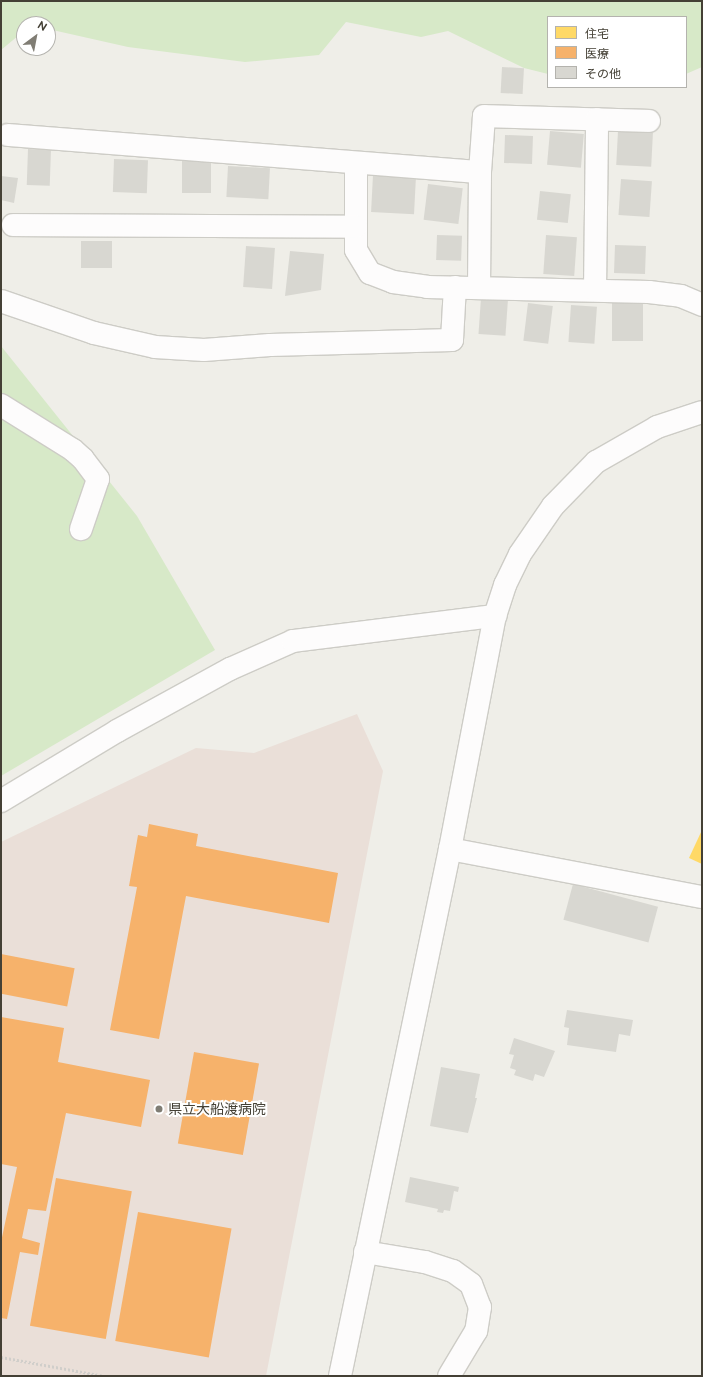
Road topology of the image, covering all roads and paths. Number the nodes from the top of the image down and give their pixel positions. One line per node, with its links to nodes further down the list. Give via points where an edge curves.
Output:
1 (598, 119): 2 (street); 5 (street, via 484,116); 10 (street)
2 (649, 120)
3 (8, 135): 4 (street)
4 (356, 164): 5 (street); 7 (street)
5 (480, 172): 9 (street)
6 (13, 225): 7 (street)
7 (356, 227): 8 (street, via 356,250 370,273 393,282)
8 (455, 287): 9 (street); 11 (street, via 452,340 270,345 204,350 155,347 94,333)
9 (479, 288): 10 (street)
10 (595, 290): 12 (street, via 682,296)
11 (1, 301)
12 (702, 306)
13 (1, 405): 15 (street, via 73,450 83,458 98,479)
14 (702, 412): 16 (street, via 657,427 596,462 573,483 553,506 520,554 505,585)
15 (81, 529)
16 (495, 616): 17 (street, via 293,641 230,669 144,716); 18 (street)
17 (1, 801)
18 (450, 849): 19 (street); 20 (street)
19 (702, 897)
20 (365, 1252): 23 (street); 24 (street, via 425,1262 453,1271 471,1284 480,1307 476,1331)
21 (1, 1357): 22 (path)
22 (104, 1376)
23 (340, 1376)
24 (449, 1376)

